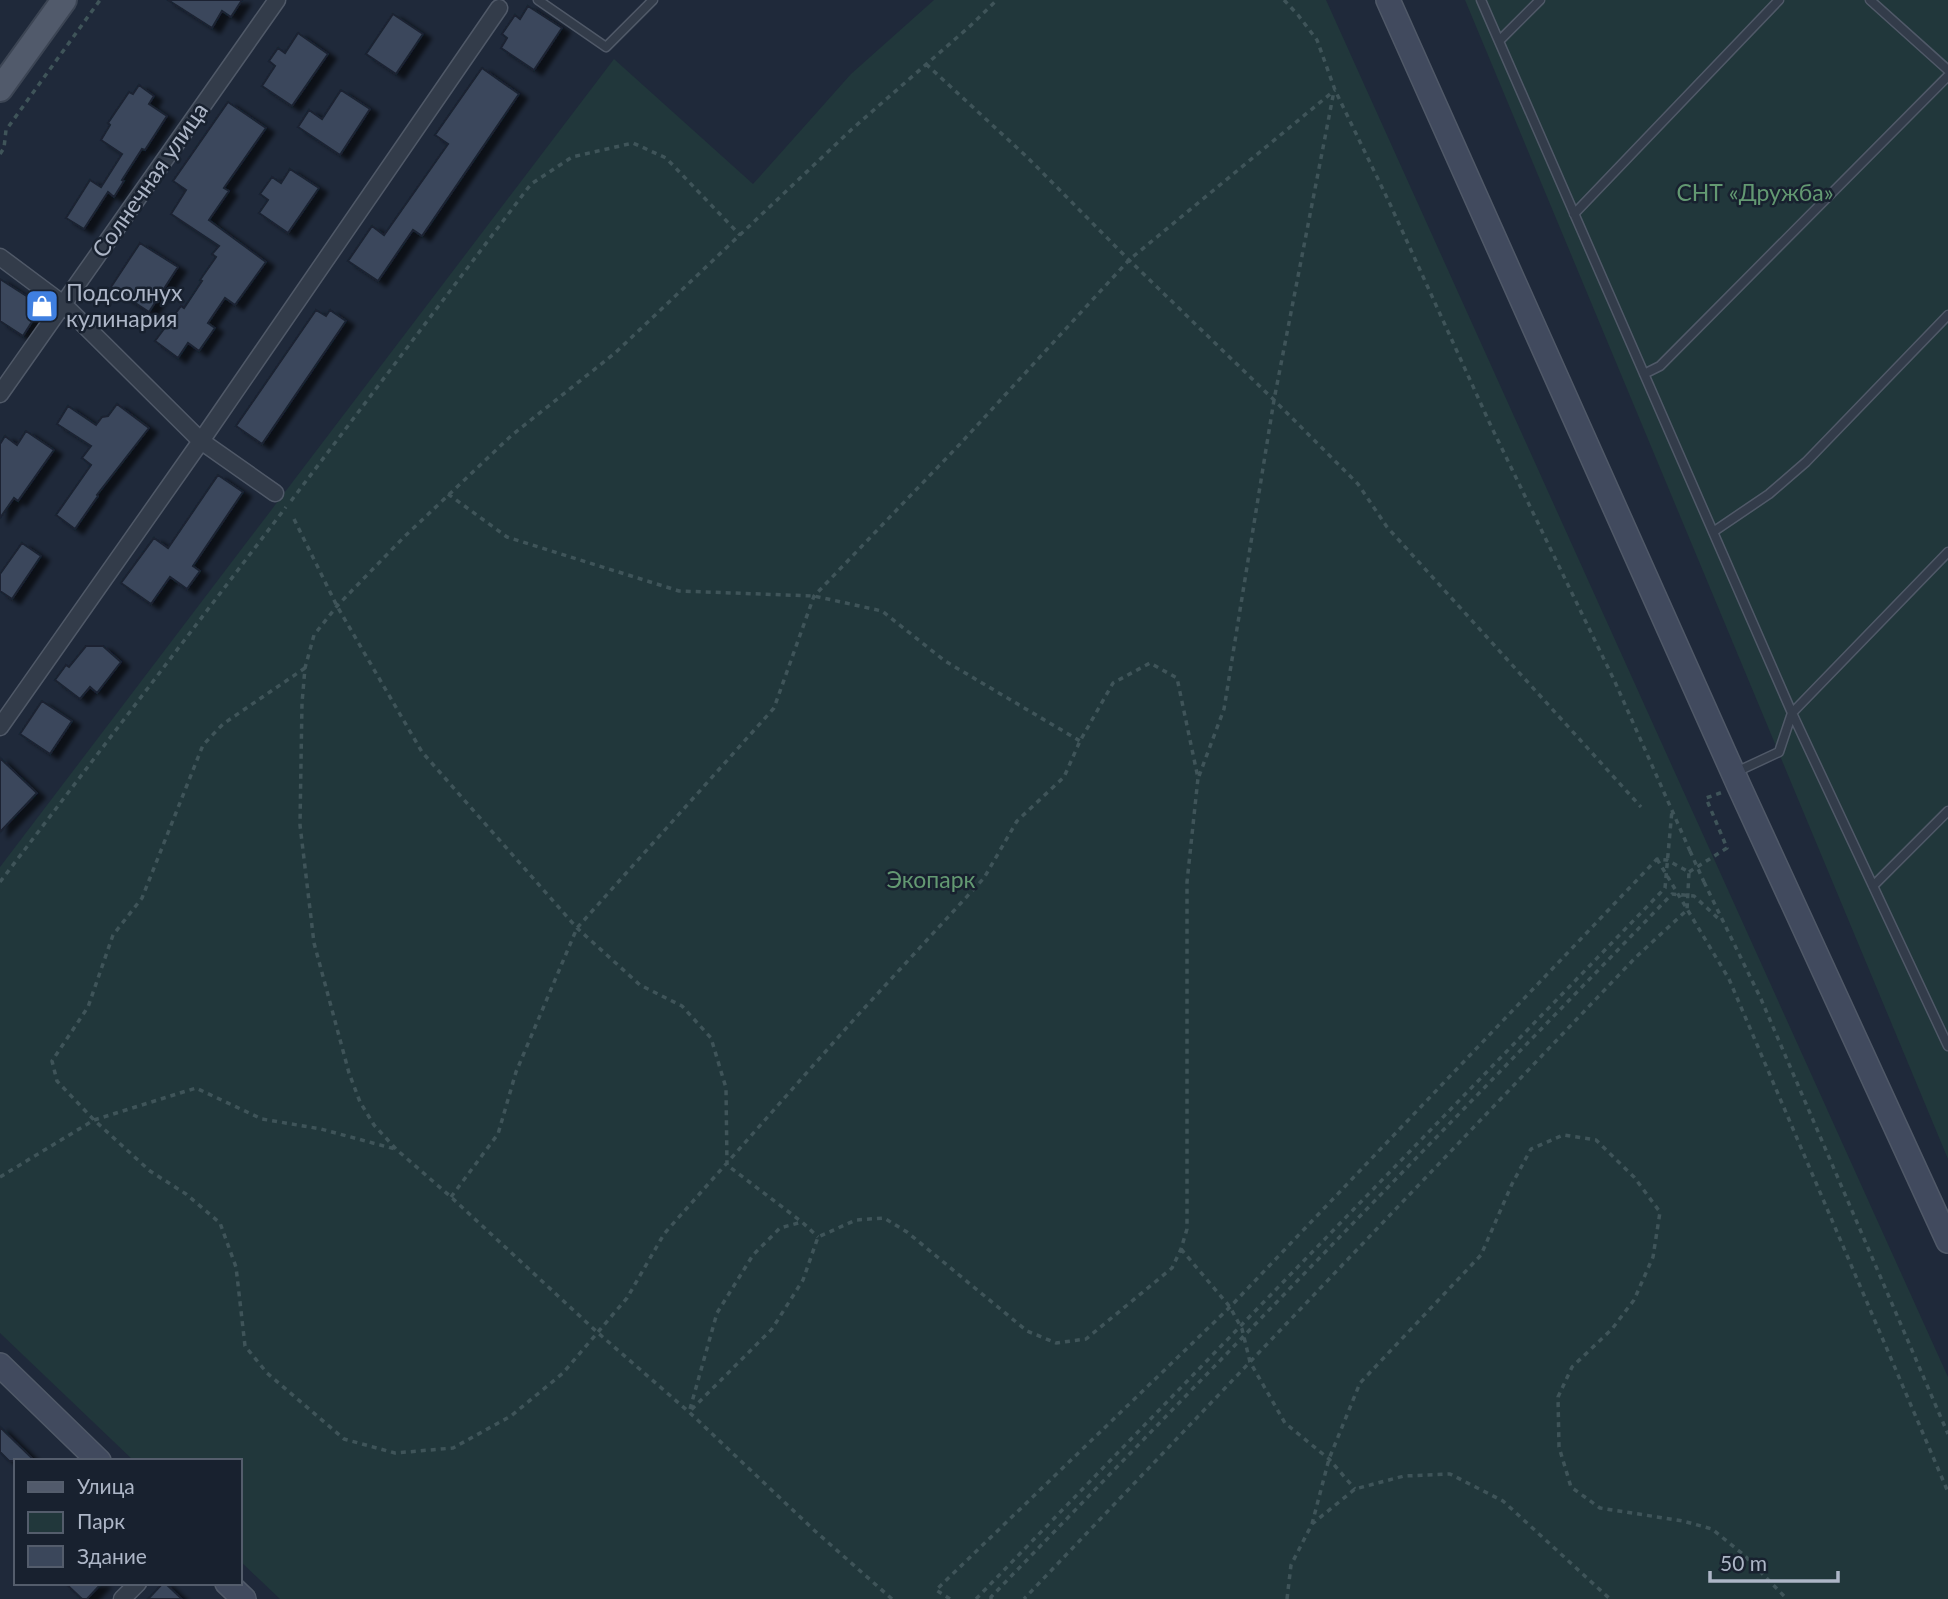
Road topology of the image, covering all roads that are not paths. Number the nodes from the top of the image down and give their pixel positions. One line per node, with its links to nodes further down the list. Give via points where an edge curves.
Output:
1 (64, 0): 14 (main road)
2 (277, 0): 17 (street, Солнечная улица)
3 (538, 0): 4 (lane, via 606,47)
4 (653, 0)
5 (1388, 0): 27 (main road)
6 (1481, 0): 11 (lane)
7 (1540, 0): 11 (lane)
8 (1779, 0): 15 (lane)
9 (1870, 0): 12 (lane)
10 (499, 8): 21 (street)
11 (1499, 41): 15 (lane)
12 (1948, 70)
13 (1948, 76): 19 (lane, via 1660,366)
14 (0, 89)
15 (1574, 214): 19 (lane)
16 (0, 257): 17 (street)
17 (62, 304): 20 (street, Солнечная улица); 21 (street)
18 (1948, 315): 23 (lane, via 1806,462)
19 (1644, 374): 23 (lane)
20 (0, 394)
21 (201, 441): 22 (street); 26 (street)
22 (275, 493)
23 (1713, 532): 25 (lane)
24 (1948, 552): 25 (lane)
25 (1793, 713): 27 (lane, via 1779,752); 29 (lane)
26 (0, 727)
27 (1736, 780): 31 (main road)
28 (1948, 811): 29 (lane)
29 (1873, 886): 30 (lane)
30 (1948, 1046)
31 (1948, 1241)
32 (0, 1365): 33 (main road)
33 (97, 1459)
34 (136, 1585): 36 (street)
35 (229, 1585): 37 (main road)
36 (121, 1599)
37 (244, 1599)

